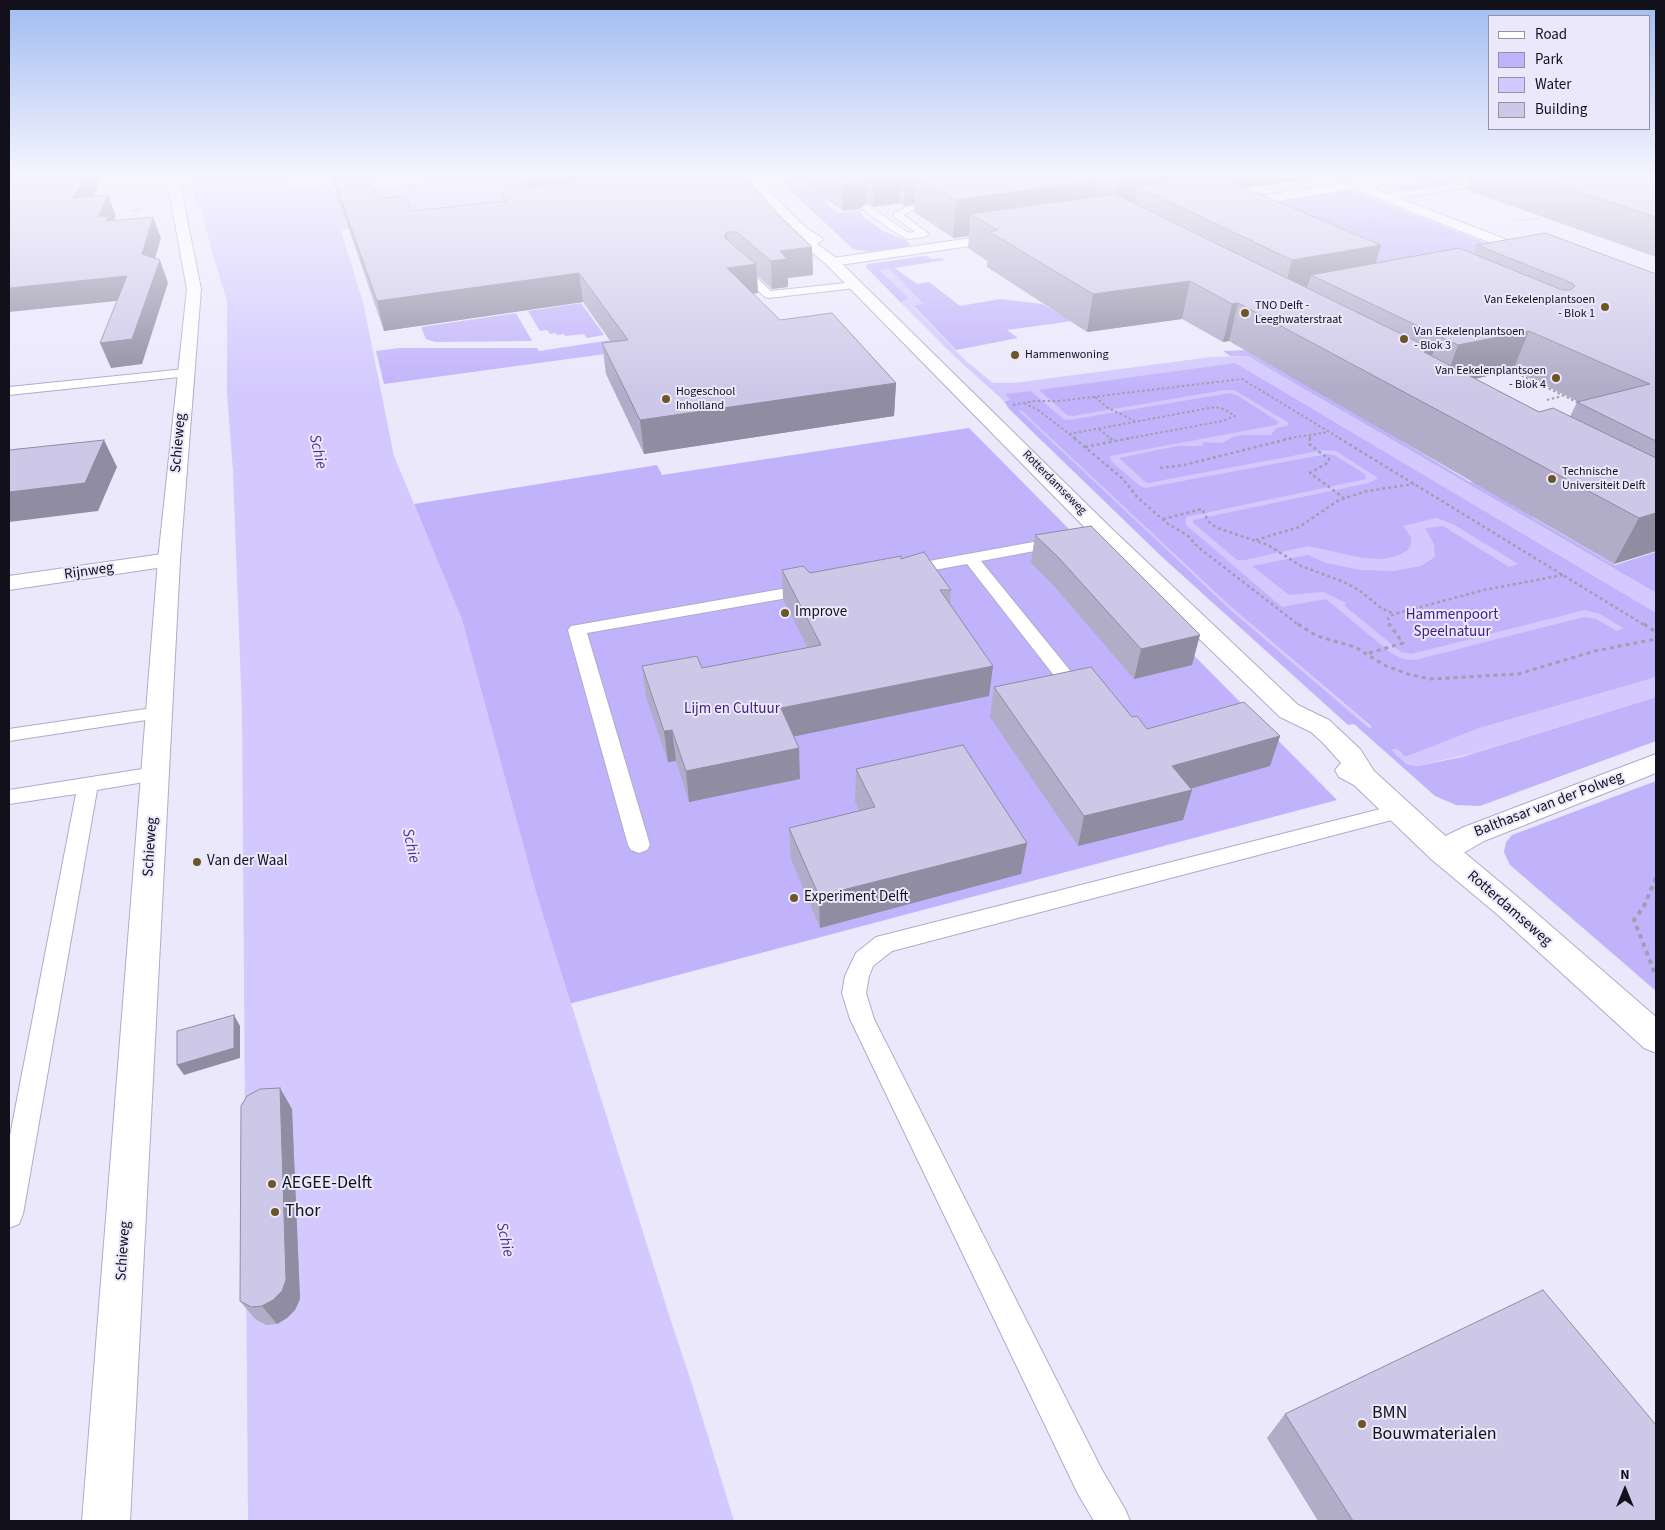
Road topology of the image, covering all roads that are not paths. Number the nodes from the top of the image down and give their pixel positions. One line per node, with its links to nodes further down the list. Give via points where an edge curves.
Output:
1 (186, 245): 11 (street, Schieweg, via 194,289)
2 (809, 245): 7 (street, Rotterdamseweg)
3 (922, 245): 6 (lane)
4 (944, 245): 6 (street)
5 (1509, 245): 9 (street, via 1545,260)
6 (926, 248): 7 (street)
7 (827, 257): 10 (street, Rotterdamseweg)
8 (734, 263): 10 (lane, via 768,295)
9 (1518, 264)
10 (855, 285): 13 (street, Rotterdamseweg)
11 (185, 373): 12 (lane); 15 (street, Schieweg)
12 (9, 391)
13 (1104, 534): 14 (lane); 26 (street, Rotterdamseweg, via 1289,710 1300,731 1312,744 1330,759 1364,778)
14 (971, 558): 16 (lane); 19 (lane)
15 (169, 560): 17 (street, Rijnweg); 20 (street, Schieweg)
16 (894, 573)
17 (9, 583)
18 (822, 586): 27 (lane, via 577,630)
19 (1070, 683)
20 (159, 713): 21 (lane); 23 (street, Schieweg)
21 (9, 735)
22 (1656, 763): 28 (street, Balthasar van der Polweg, via 1474,834)
23 (155, 774): 24 (lane); 31 (street, Schieweg)
24 (88, 785): 25 (lane); 30 (lane)
25 (9, 797)
26 (1400, 811): 28 (street, Rotterdamseweg); 32 (lane, via 907,937 884,944 871,954 864,960 857,976 854,993 862,1019 1090,1482)
27 (639, 844)
28 (1442, 851): 29 (street, Rotterdamseweg)
29 (1656, 1038)
30 (9, 1214)
31 (106, 1521)
32 (1113, 1521)

